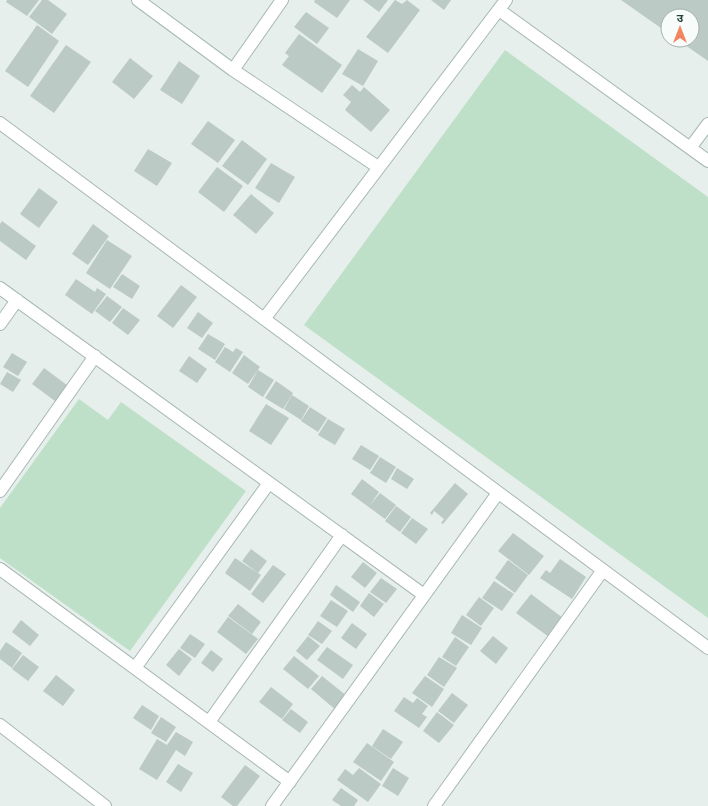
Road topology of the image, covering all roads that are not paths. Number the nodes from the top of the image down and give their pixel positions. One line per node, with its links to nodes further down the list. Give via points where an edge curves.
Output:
1 (138, 0): 4 (street)
2 (282, 0): 4 (street)
3 (502, 5): 7 (street); 9 (street)
4 (233, 70): 9 (street)
5 (708, 124): 7 (street)
6 (1, 126): 12 (street)
7 (690, 148): 8 (street)
8 (708, 161)
9 (378, 167): 12 (street)
10 (0, 288): 11 (street)
11 (17, 300): 13 (street); 14 (street)
12 (264, 319): 17 (street)
13 (0, 324)
14 (95, 356): 15 (street); 16 (street)
15 (269, 482): 18 (street); 23 (street)
16 (0, 491)
17 (498, 493): 20 (street); 21 (street)
18 (342, 535): 21 (street); 24 (street)
19 (0, 569): 23 (street)
20 (603, 570): 22 (street); 29 (street)
21 (424, 596): 26 (street)
22 (708, 648)
23 (136, 668): 24 (street)
24 (209, 722): 26 (street)
25 (0, 725): 27 (street)
26 (290, 782): 28 (street)
27 (105, 806)
28 (272, 806)
29 (434, 806)

